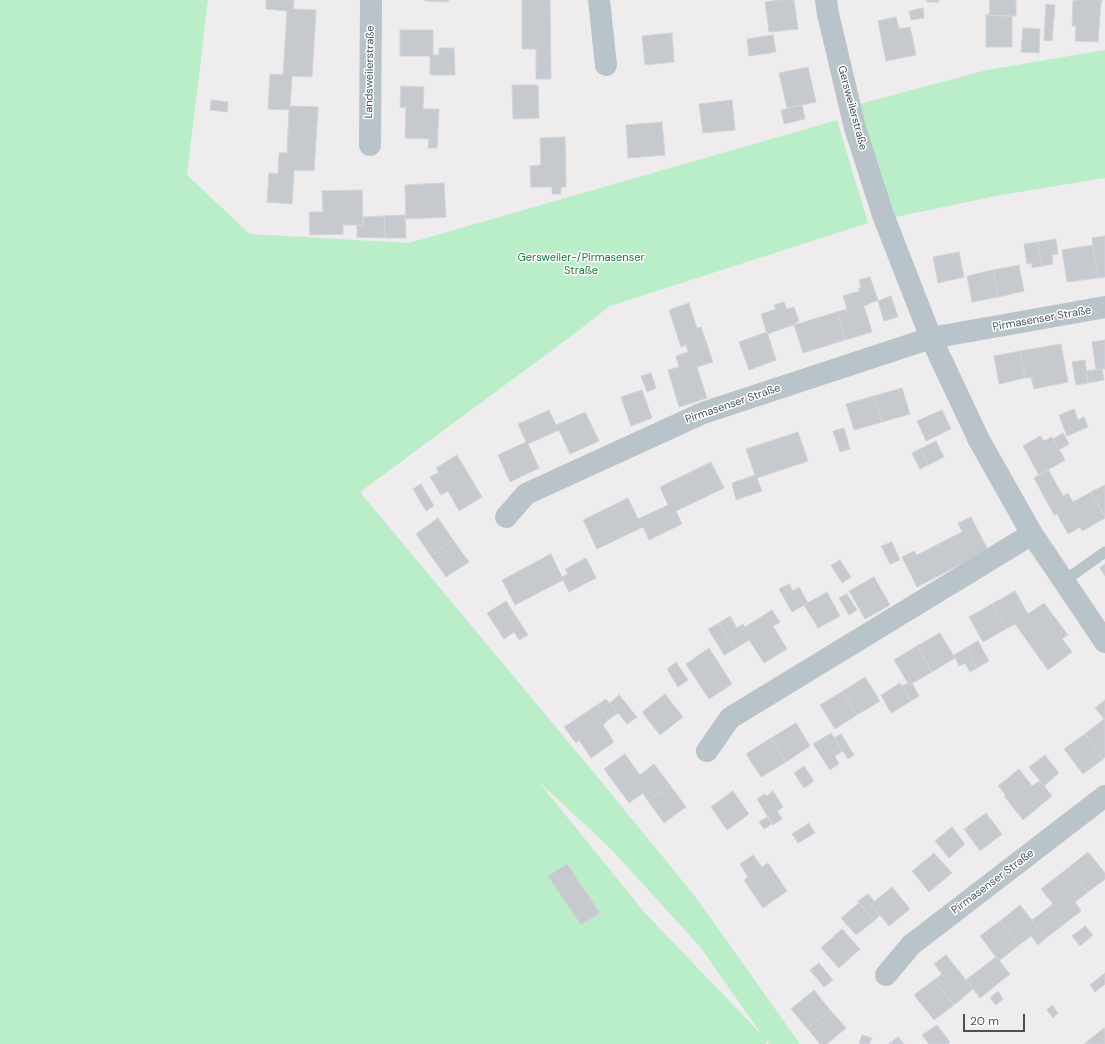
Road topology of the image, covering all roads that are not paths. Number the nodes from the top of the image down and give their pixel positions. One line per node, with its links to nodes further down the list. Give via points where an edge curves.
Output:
1 (371, 0): 5 (street, Landsweilerstraße)
2 (599, 0): 4 (street)
3 (826, 0): 7 (street, Gersweilerstraße, via 855,128 883,215)
4 (606, 65)
5 (370, 145)
6 (1105, 307): 7 (street, Pirmasenser Straße)
7 (931, 338): 8 (street, Pirmasenser Straße, via 702,413 526,494); 9 (street, via 979,440)
8 (506, 517)
9 (1032, 534): 11 (street); 13 (street, via 730,718)
10 (1105, 552): 11 (lane)
11 (1064, 581): 12 (street)
12 (1105, 642)
13 (707, 751)
14 (1105, 796): 15 (street, Pirmasenser Straße, via 911,945)
15 (886, 975)

